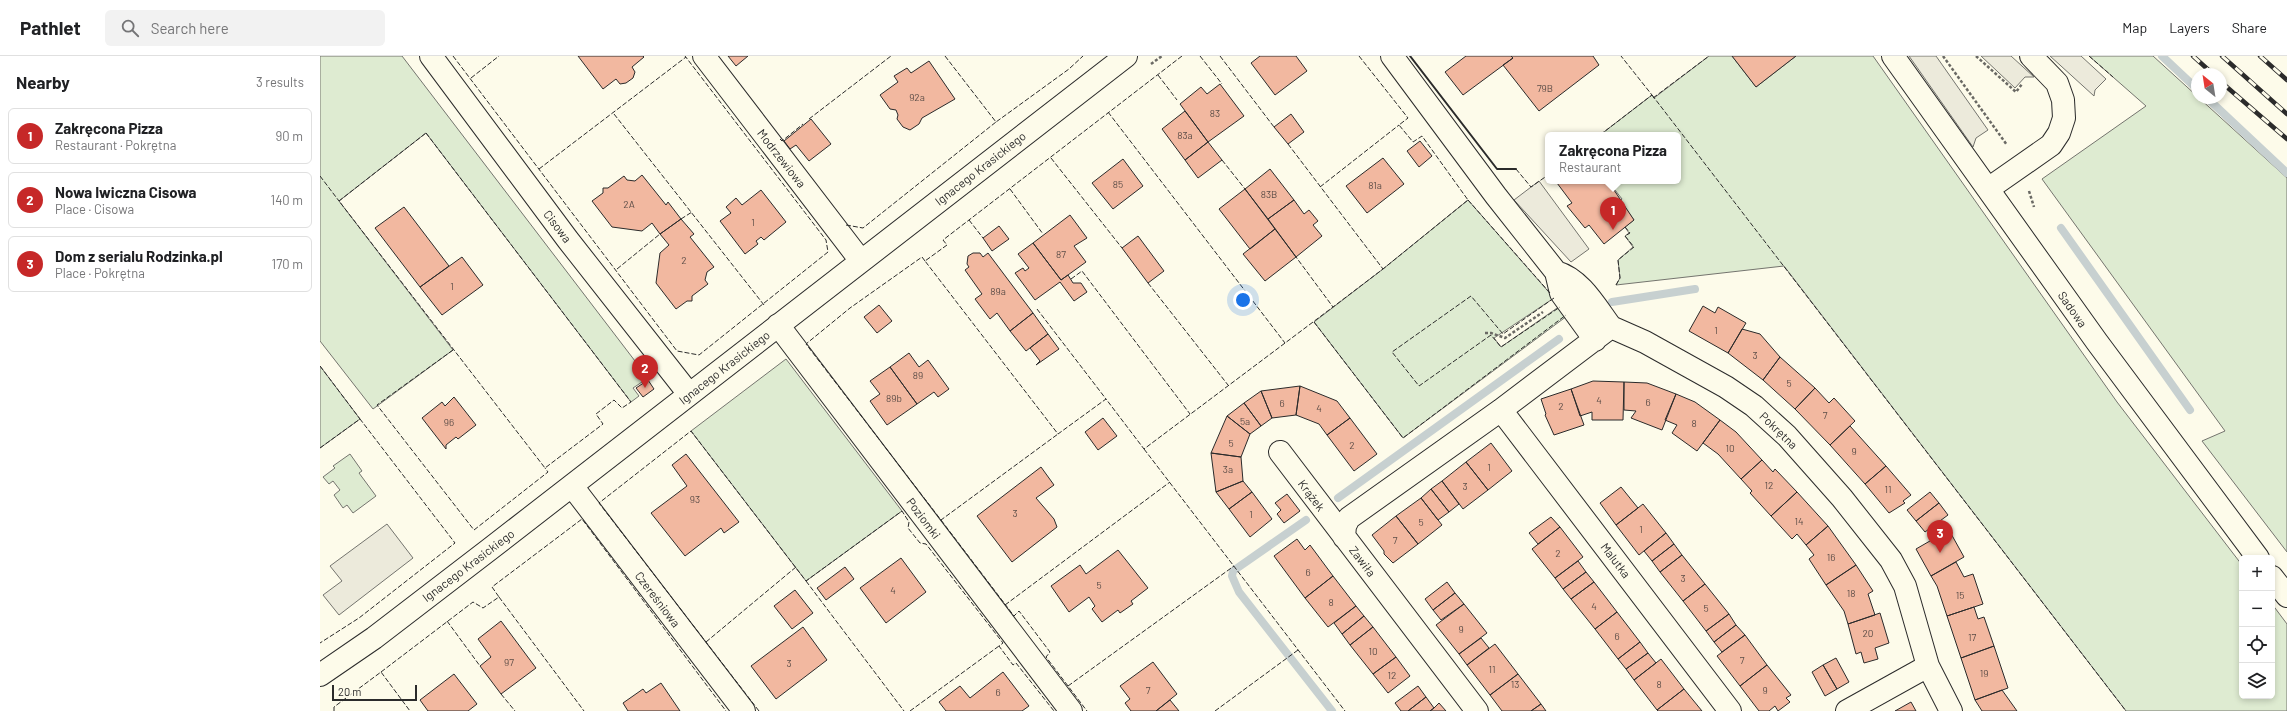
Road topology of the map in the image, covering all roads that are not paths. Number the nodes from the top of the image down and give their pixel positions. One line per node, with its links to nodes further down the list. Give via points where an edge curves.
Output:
1 (431, 56): 11 (street, Cisowa, via 568,240)
2 (704, 56): 8 (street, Modrzewiowa)
3 (1126, 56): 8 (street, Ignacego Krasickiego)
4 (1392, 56): 10 (street, via 1556,272 1561,293)
5 (1893, 56): 7 (street, Sadowa)
6 (2038, 62): 7 (street, via 2060,89 2064,118 2059,134 2051,145)
7 (1988, 189): 16 (street, Sadowa, via 2176,450)
8 (860, 261): 9 (street, Ignacego Krasickiego)
9 (778, 325): 11 (street, Ignacego Krasickiego); 22 (street, Poziomki)
10 (1603, 334): 12 (street); 19 (street, Pokrętna, via 1645,342 1726,387 1754,406 1787,436 1842,498 1891,560 1904,586)
11 (689, 394): 14 (street, Ignacego Krasickiego)
12 (1501, 410): 15 (street, Zawiła, via 1349,518); 24 (street, Malutka)
13 (1280, 452): 15 (street, Krążek)
14 (572, 486): 20 (street, Ignacego Krasickiego, via 374,638); 21 (street, Czereśniowa)
15 (1344, 537): 23 (street, Zawiła)
16 (2256, 555)
17 (2275, 581): 18 (street)
18 (2287, 596)
19 (1928, 666): 25 (street); 26 (street, Pokrętna)
20 (320, 675)
21 (744, 711)
22 (1071, 711)
23 (1477, 711)
24 (1730, 711)
25 (1847, 711)
26 (1951, 711)

